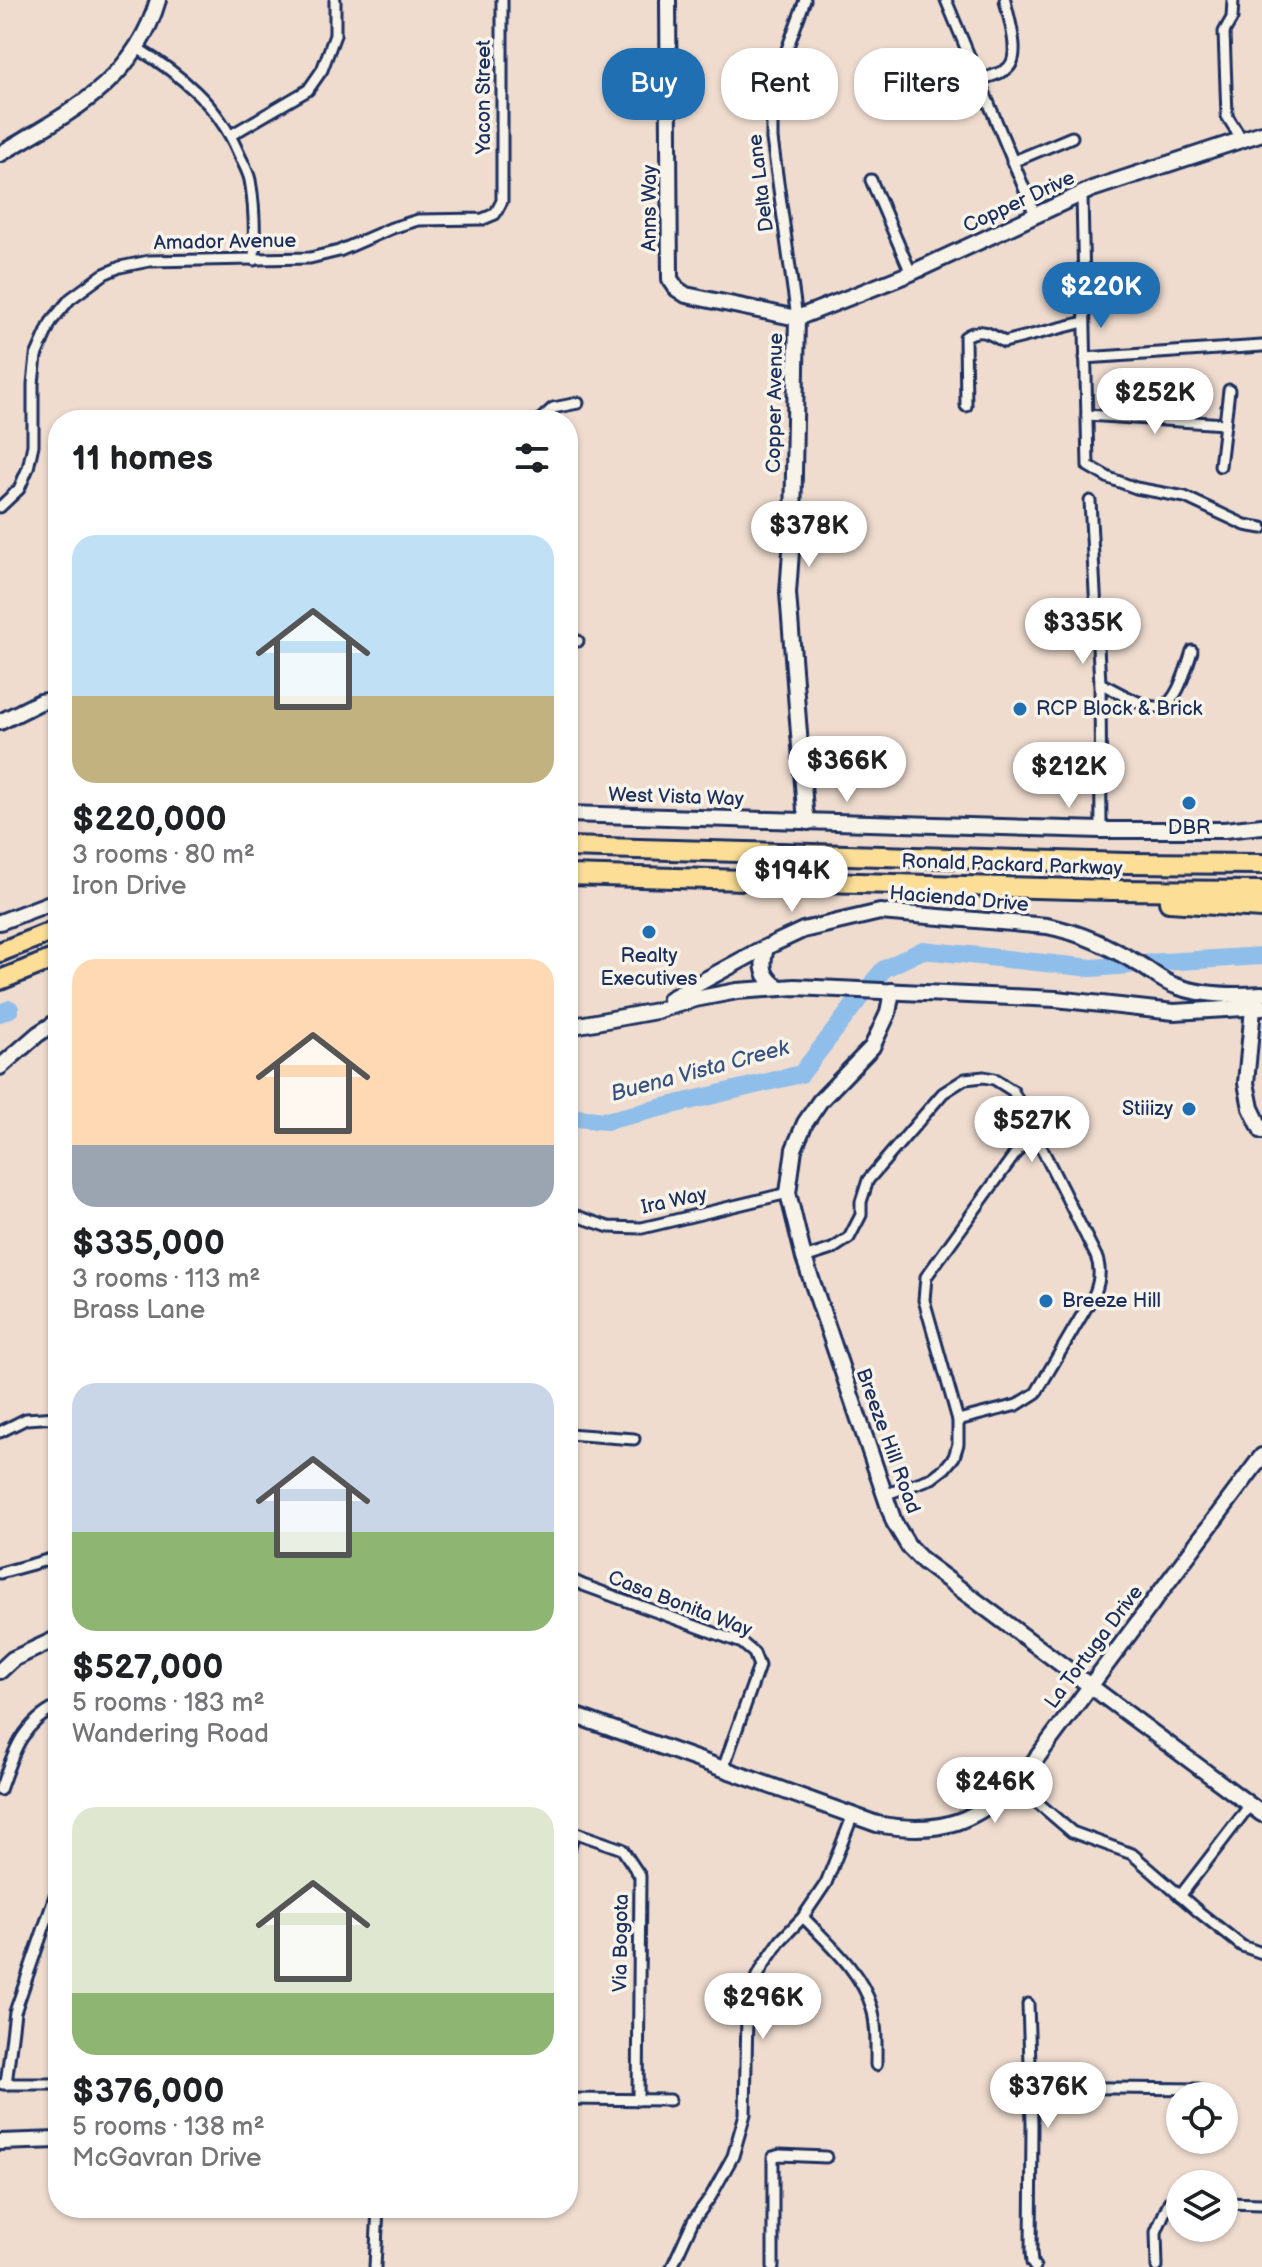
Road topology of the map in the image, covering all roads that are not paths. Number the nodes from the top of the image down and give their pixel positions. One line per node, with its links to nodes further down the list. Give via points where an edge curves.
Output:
1 (158, 0): 9 (street)
2 (335, 0): 14 (street, via 335,35 308,90)
3 (502, 0): 20 (street, Yacon Street)
4 (668, 0): 25 (street, Anns Way, via 670,279 686,295)
5 (805, 0): 25 (street, Delta Lane, via 772,100 772,139)
6 (946, 0): 10 (street)
7 (1005, 0): 11 (street, via 1013,61)
8 (1233, 0): 16 (street, via 1224,32 1227,116)
9 (137, 48): 14 (street, via 190,84); 17 (street, via 85,103)
10 (966, 48)
11 (988, 77)
12 (988, 102): 18 (street)
13 (1262, 133): 16 (street, Copper Drive)
14 (231, 135): 23 (street, via 249,177 256,222)
15 (1072, 137): 18 (street)
16 (1242, 140): 21 (street, Copper Drive)
17 (0, 154)
18 (1012, 162): 22 (street)
19 (871, 180): 24 (street)
20 (502, 194): 23 (street, Amador Avenue, via 495,214 483,219 418,220 339,251)
21 (1082, 196): 22 (street, Copper Drive); 26 (street)
22 (1036, 217): 24 (street, Copper Drive)
23 (254, 260): 37 (street, Amador Avenue, via 149,261 120,267 70,299 51,322 36,356 28,468 19,489)
24 (911, 273): 25 (street, Copper Drive)
25 (797, 318): 44 (street, Copper Avenue, via 788,593)
26 (1084, 322): 28 (street); 31 (street, via 1004,342 989,333 972,332 965,337)
27 (1262, 346): 28 (street)
28 (1085, 358): 33 (street)
29 (1229, 390): 34 (street)
30 (578, 403): 32 (street)
31 (966, 406)
32 (551, 410)
33 (1087, 415): 34 (street); 38 (street, via 1088,466 1136,488 1185,497)
34 (1225, 424): 35 (street)
35 (1220, 466)
36 (1090, 501): 40 (street)
37 (0, 507)
38 (1262, 528)
39 (1192, 651): 40 (street, via 1181,686 1162,708 1147,707)
40 (1100, 683): 46 (street)
41 (48, 701): 42 (street)
42 (0, 722)
43 (578, 814): 44 (street, West Vista Way)
44 (808, 822): 46 (street, West Vista Way)
45 (1262, 826): 46 (street, West Vista Way)
46 (1101, 830)
47 (578, 847): 49 (highway, Ronald Packard Parkway)
48 (1262, 850): 49 (highway)
49 (1152, 864): 50 (highway, Ronald Packard Parkway)
50 (1262, 864)
51 (578, 875): 52 (highway, Ronald Packard Parkway)
52 (1111, 890): 53 (highway, Ronald Packard Parkway); 55 (highway, via 1173,902)
53 (1262, 891)
54 (48, 904): 56 (street)
55 (1262, 908)
56 (0, 922)
57 (48, 933): 59 (highway)
58 (766, 948): 62 (street, via 764,974); 64 (street, Hacienda Drive, via 803,930 880,912 1047,926 1097,940 1172,985); 65 (street, Hacienda Drive, via 681,994)
59 (0, 952)
60 (48, 961): 61 (highway)
61 (0, 980)
62 (780, 988): 63 (street, Hacienda Drive); 65 (street, Hacienda Drive, via 737,991)
63 (892, 991): 64 (street, Hacienda Drive, via 1056,999 1174,1012); 71 (street, Breeze Hill Road, via 872,1047 805,1123 794,1149)
64 (1258, 1001): 69 (street, via 1246,1083)
65 (611, 1019): 66 (street, Hacienda Drive)
66 (578, 1025)
67 (48, 1028): 68 (street)
68 (0, 1067)
69 (1262, 1131)
70 (1038, 1138): 73 (street, via 1013,1091 994,1079 965,1079 943,1093 868,1180 861,1215 849,1238); 75 (street, via 1018,1150 926,1277 924,1300); 75 (street, via 1096,1256 1099,1282 1036,1393 1017,1405)
71 (788, 1193): 72 (street, Ira Way, via 642,1228 609,1227); 73 (street, Breeze Hill Road)
72 (578, 1216)
73 (804, 1258): 80 (street, Breeze Hill Road)
74 (48, 1418): 76 (street, via 26,1419)
75 (958, 1420): 80 (street, via 958,1444 945,1468)
76 (0, 1432)
77 (578, 1435): 78 (street)
78 (634, 1439)
79 (1262, 1456): 86 (street, La Tortuga Drive)
80 (884, 1495): 86 (street, Breeze Hill Road, via 894,1522 924,1562)
81 (48, 1560): 82 (street)
82 (0, 1573)
83 (578, 1583): 89 (street, Casa Bonita Way, via 742,1643 754,1653 759,1666)
84 (48, 1643): 85 (street)
85 (0, 1671)
86 (1090, 1686): 90 (street, La Tortuga Drive); 92 (street, Breeze Hill Road)
87 (48, 1711): 91 (street, via 15,1746)
88 (578, 1717): 89 (street, La Tortuga Drive)
89 (723, 1769): 93 (street, La Tortuga Drive)
90 (1016, 1784): 93 (street, La Tortuga Drive, via 980,1813 935,1827 902,1829); 95 (street, via 1072,1832 1132,1854)
91 (0, 1790)
92 (1256, 1810): 95 (street)
93 (853, 1815): 97 (street, via 826,1883)
94 (578, 1834): 106 (street, Via Bogota, via 622,1849 640,1876)
95 (1180, 1896): 98 (street, via 1242,1946)
96 (48, 1916): 101 (street, via 15,2012)
97 (803, 1917): 100 (street, via 863,1989 872,2008); 116 (street, via 781,1940 752,1988 745,2114 733,2156)
98 (1262, 1953)
99 (1028, 2004): 103 (street)
100 (876, 2065)
101 (3, 2084): 102 (street)
102 (48, 2084)
103 (1030, 2087): 104 (street); 118 (street)
104 (1166, 2089)
105 (578, 2099): 106 (street)
106 (638, 2100): 107 (street)
107 (670, 2100)
108 (48, 2140): 109 (street)
109 (0, 2142)
110 (826, 2157): 117 (street, via 773,2157)
111 (1238, 2203): 112 (street)
112 (1262, 2204)
113 (1166, 2209): 119 (street, via 1156,2232)
114 (377, 2218): 115 (street)
115 (375, 2267)
116 (672, 2267)
117 (773, 2267)
118 (1035, 2267)
119 (1157, 2267)

